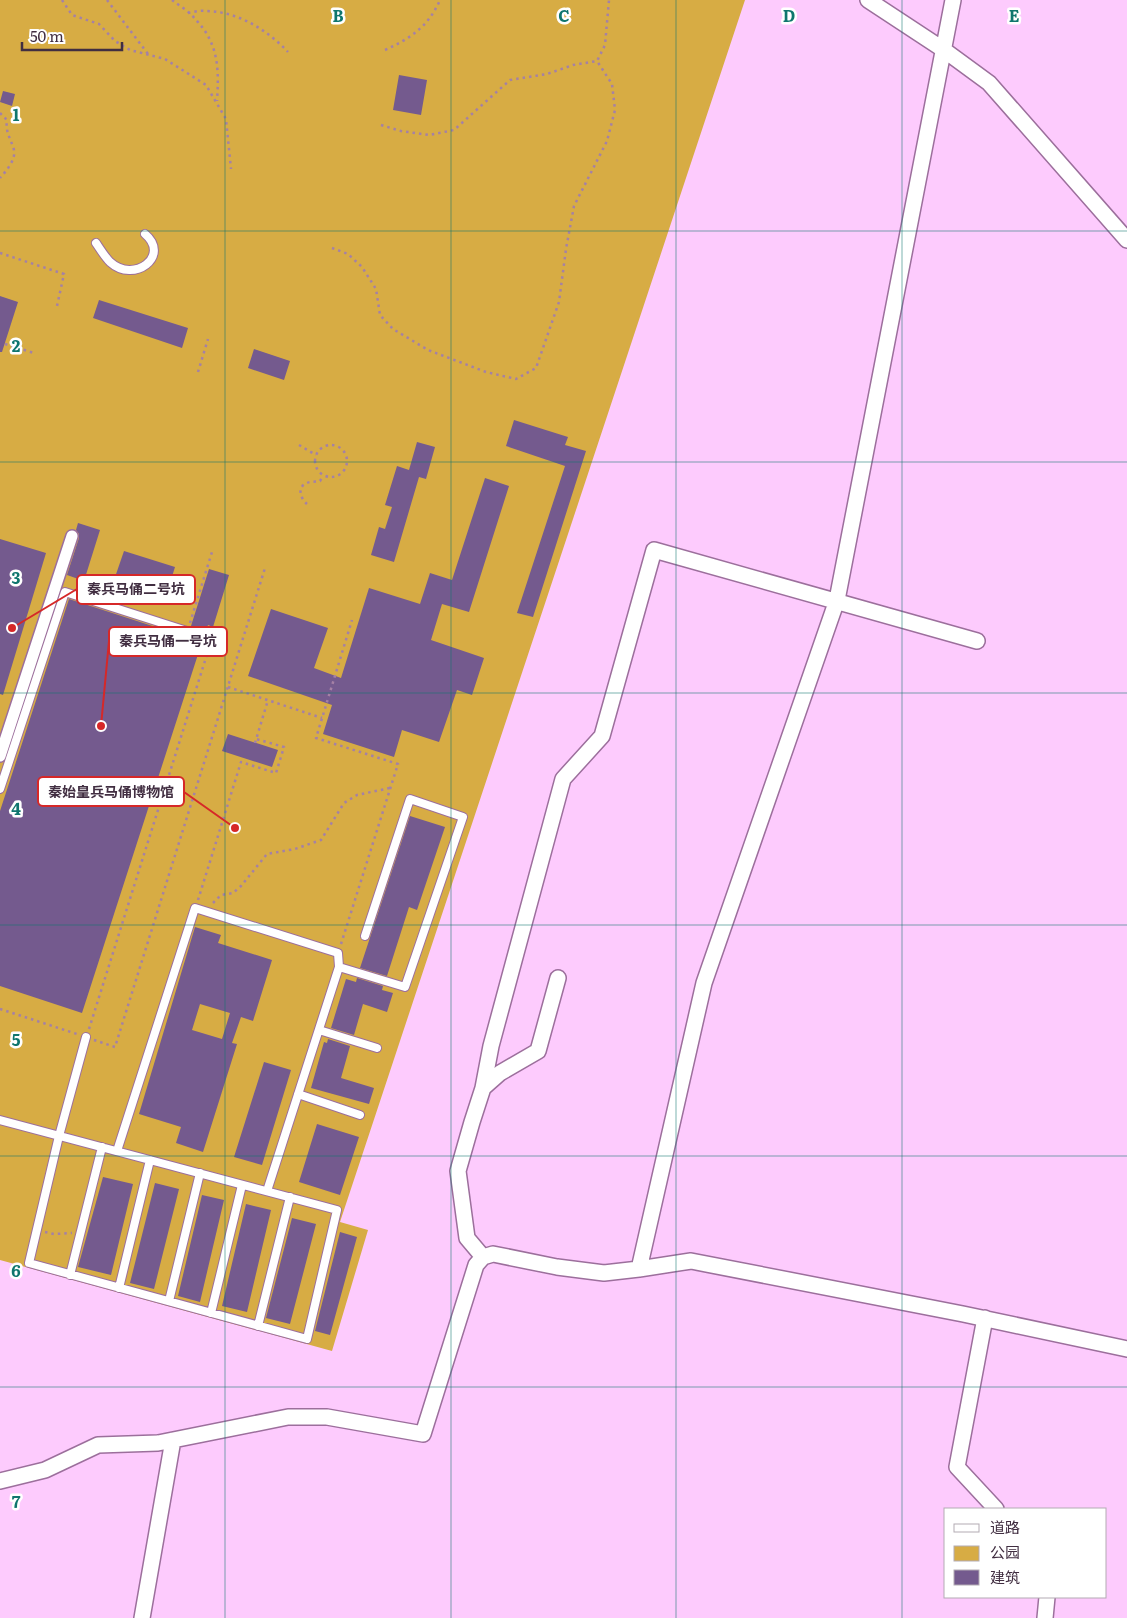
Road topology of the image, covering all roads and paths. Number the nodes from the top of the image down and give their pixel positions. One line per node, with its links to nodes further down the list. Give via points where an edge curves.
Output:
1 (62, 0): 12 (path, via 72,15 99,24 115,42)
2 (107, 0): 12 (path)
3 (172, 0): 8 (path)
4 (440, 0): 9 (path, via 419,31)
5 (609, 0): 13 (path, via 606,45)
6 (868, 0): 10 (street)
7 (953, 0): 10 (street)
8 (188, 13): 11 (path, via 206,10 251,23 273,36); 14 (path, via 214,46 218,72)
9 (385, 50)
10 (944, 50): 20 (street, via 989,83); 36 (street)
11 (288, 52)
12 (149, 55): 14 (path, via 165,59 206,85)
13 (598, 61): 16 (path, via 510,80 454,130 429,135); 22 (path, via 612,84 615,110 607,141 574,206 559,302 536,368 516,379 486,372 428,350 393,329 380,315 376,289 362,267 348,254)
14 (216, 103): 17 (path, via 226,119)
15 (0, 112): 18 (path, via 7,120 6,128 14,151 12,161)
16 (381, 125)
17 (231, 169)
18 (0, 178)
19 (145, 234): 21 (lane, via 154,246 153,256 143,267 133,271 111,263)
20 (1127, 240)
21 (96, 243)
22 (332, 248)
23 (0, 253): 24 (path, via 64,274)
24 (58, 306)
25 (208, 339): 28 (path)
26 (5, 344): 27 (path)
27 (34, 353)
28 (198, 372)
29 (299, 445): 30 (path)
30 (316, 455): 31 (path, via 316,468); 31 (path, via 321,448 331,444 341,448 346,457 346,467 339,475)
31 (324, 476): 32 (path, via 302,487 300,494)
32 (307, 504)
33 (72, 536): 46 (street)
34 (212, 552): 38 (path)
35 (265, 568): 41 (path)
36 (836, 600): 40 (street); 59 (street, via 654,550 602,736 563,779 490,1046); 74 (street, via 704,982)
37 (352, 620): 43 (path)
38 (187, 631): 39 (lane); 48 (lane, via 65,592)
39 (212, 639): 57 (path)
40 (977, 641)
41 (228, 687): 42 (path); 57 (path, via 115,1047)
42 (268, 700): 43 (path); 44 (path)
43 (322, 718): 47 (path, via 316,738 398,764)
44 (256, 739): 45 (path); 49 (path, via 284,747 276,772 241,762)
45 (255, 743)
46 (0, 756)
47 (390, 788): 50 (path, via 358,795 344,803 322,840 267,854 241,886 233,893 221,896); 52 (path)
48 (0, 789)
49 (195, 908): 50 (lane); 65 (lane)
50 (205, 912): 52 (lane)
51 (364, 936): 53 (lane, via 410,799 463,817 405,987)
52 (338, 953): 53 (lane)
53 (339, 967): 56 (lane)
54 (558, 978): 59 (street, via 538,1051 500,1073)
55 (0, 1009): 57 (path)
56 (319, 1030): 58 (lane); 60 (lane)
57 (86, 1037): 63 (lane)
58 (377, 1048)
59 (483, 1088): 73 (street, via 458,1171 467,1238)
60 (298, 1094): 61 (lane); 69 (lane)
61 (360, 1115)
62 (0, 1120): 63 (lane)
63 (59, 1136): 64 (lane); 71 (lane)
64 (102, 1147): 65 (lane); 72 (lane)
65 (117, 1151): 66 (lane)
66 (150, 1160): 67 (lane); 76 (lane)
67 (200, 1173): 68 (lane); 77 (lane)
68 (242, 1184): 69 (lane); 78 (lane)
69 (267, 1191): 70 (lane)
70 (290, 1197): 80 (lane); 80 (lane, via 337,1210 307,1339)
71 (36, 1230): 72 (path, via 54,1234); 75 (lane, via 28,1263)
72 (80, 1232): 75 (lane)
73 (483, 1257): 74 (street, via 493,1254 604,1273); 82 (street, via 476,1264 423,1434 327,1417 288,1417)
74 (639, 1269): 79 (street, via 691,1261)
75 (70, 1275): 76 (lane)
76 (118, 1288): 77 (lane)
77 (169, 1301): 78 (lane)
78 (211, 1313): 80 (lane)
79 (985, 1318): 81 (street); 84 (street, via 957,1467)
80 (258, 1326)
81 (1127, 1348)
82 (173, 1440): 83 (street, via 98,1445 45,1470); 86 (street)
83 (0, 1481)
84 (995, 1508)
85 (1047, 1598): 87 (street)
86 (142, 1618)
87 (1044, 1618)

